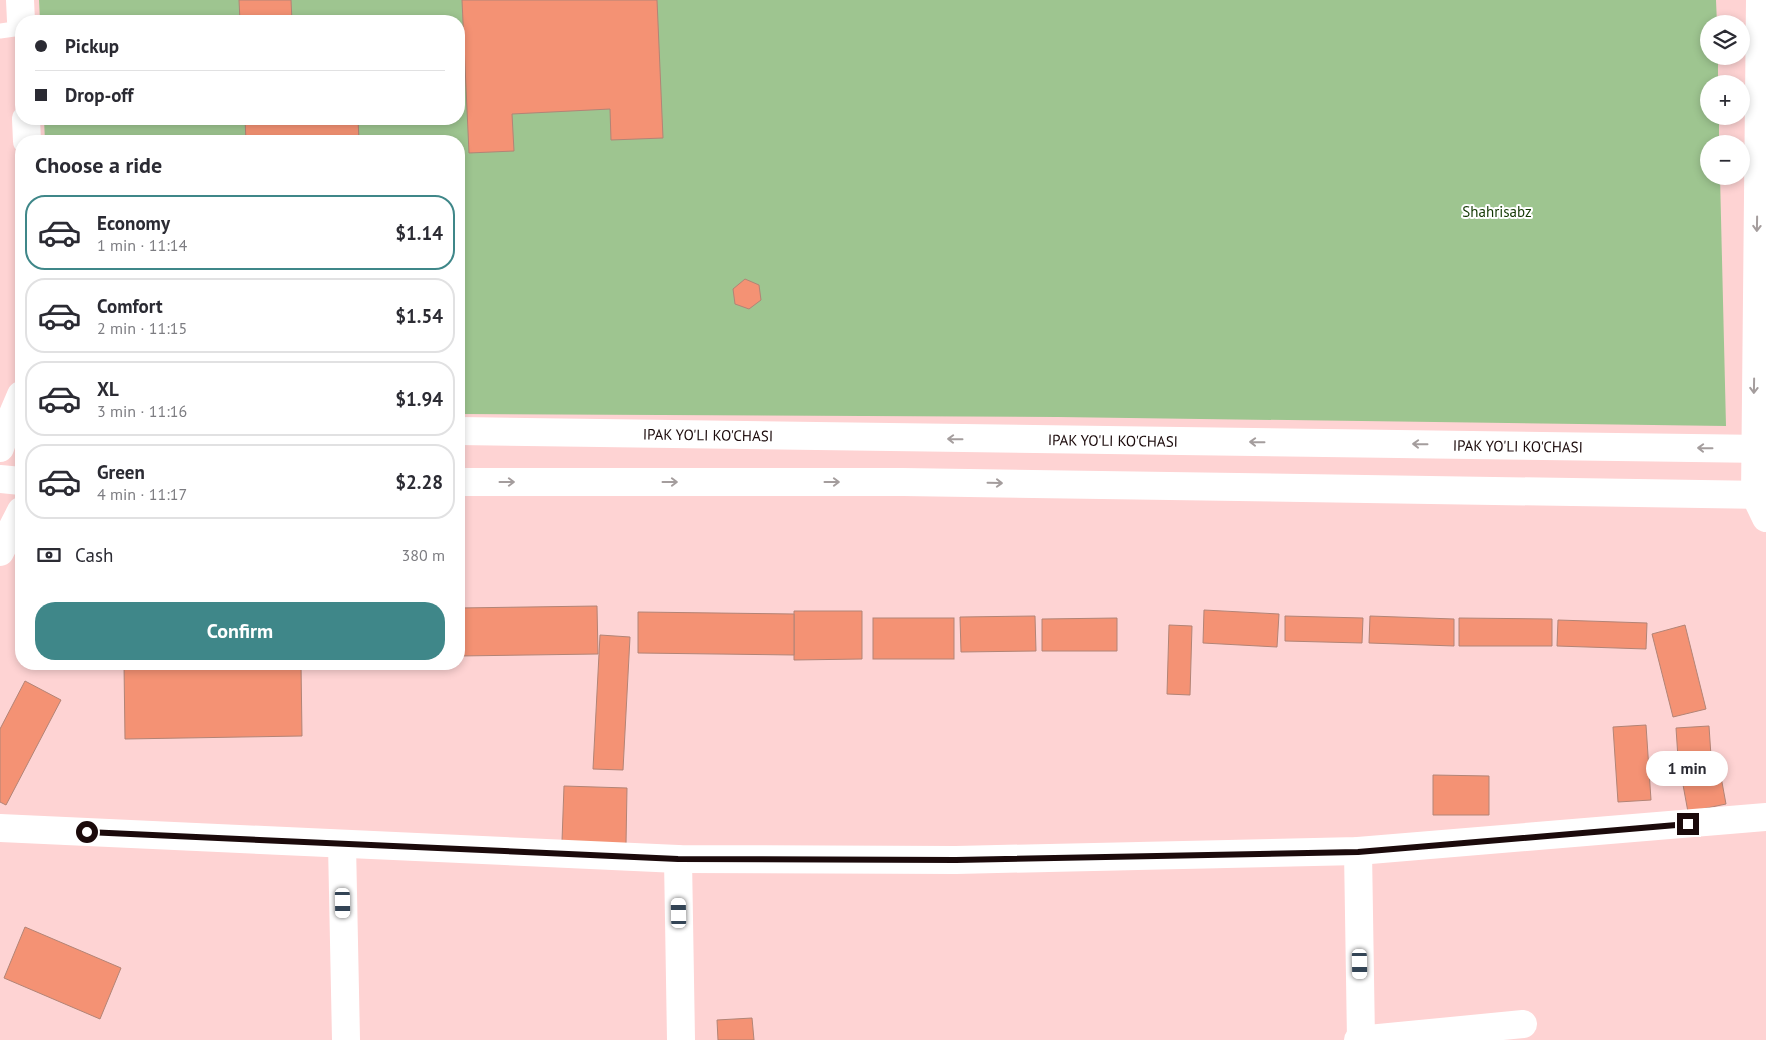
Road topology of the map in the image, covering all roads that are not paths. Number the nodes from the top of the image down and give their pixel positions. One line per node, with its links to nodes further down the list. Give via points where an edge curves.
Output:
1 (20, 0): 3 (main road)
2 (1760, 0): 9 (main road, one-way to 9)
3 (21, 15)
4 (15, 29): 5 (lane)
5 (0, 30)
6 (15, 412): 7 (main road)
7 (8, 430)
8 (465, 431): 9 (main road, IPAK YO'LI KO'CHASI, one-way to 8)
9 (1760, 448): 13 (main road)
10 (0, 479): 11 (main road)
11 (15, 480)
12 (465, 482): 13 (main road, one-way to 13, via 903,482)
13 (1762, 503)
14 (15, 523): 15 (main road)
15 (0, 552)
16 (1766, 817): 19 (main road)
17 (0, 828): 18 (main road)
18 (342, 844): 20 (main road); 22 (main road)
19 (1358, 852): 20 (main road, via 956,860); 24 (main road)
20 (678, 859): 23 (main road)
21 (1523, 1024): 24 (main road)
22 (346, 1040)
23 (681, 1040)
24 (1360, 1040)

